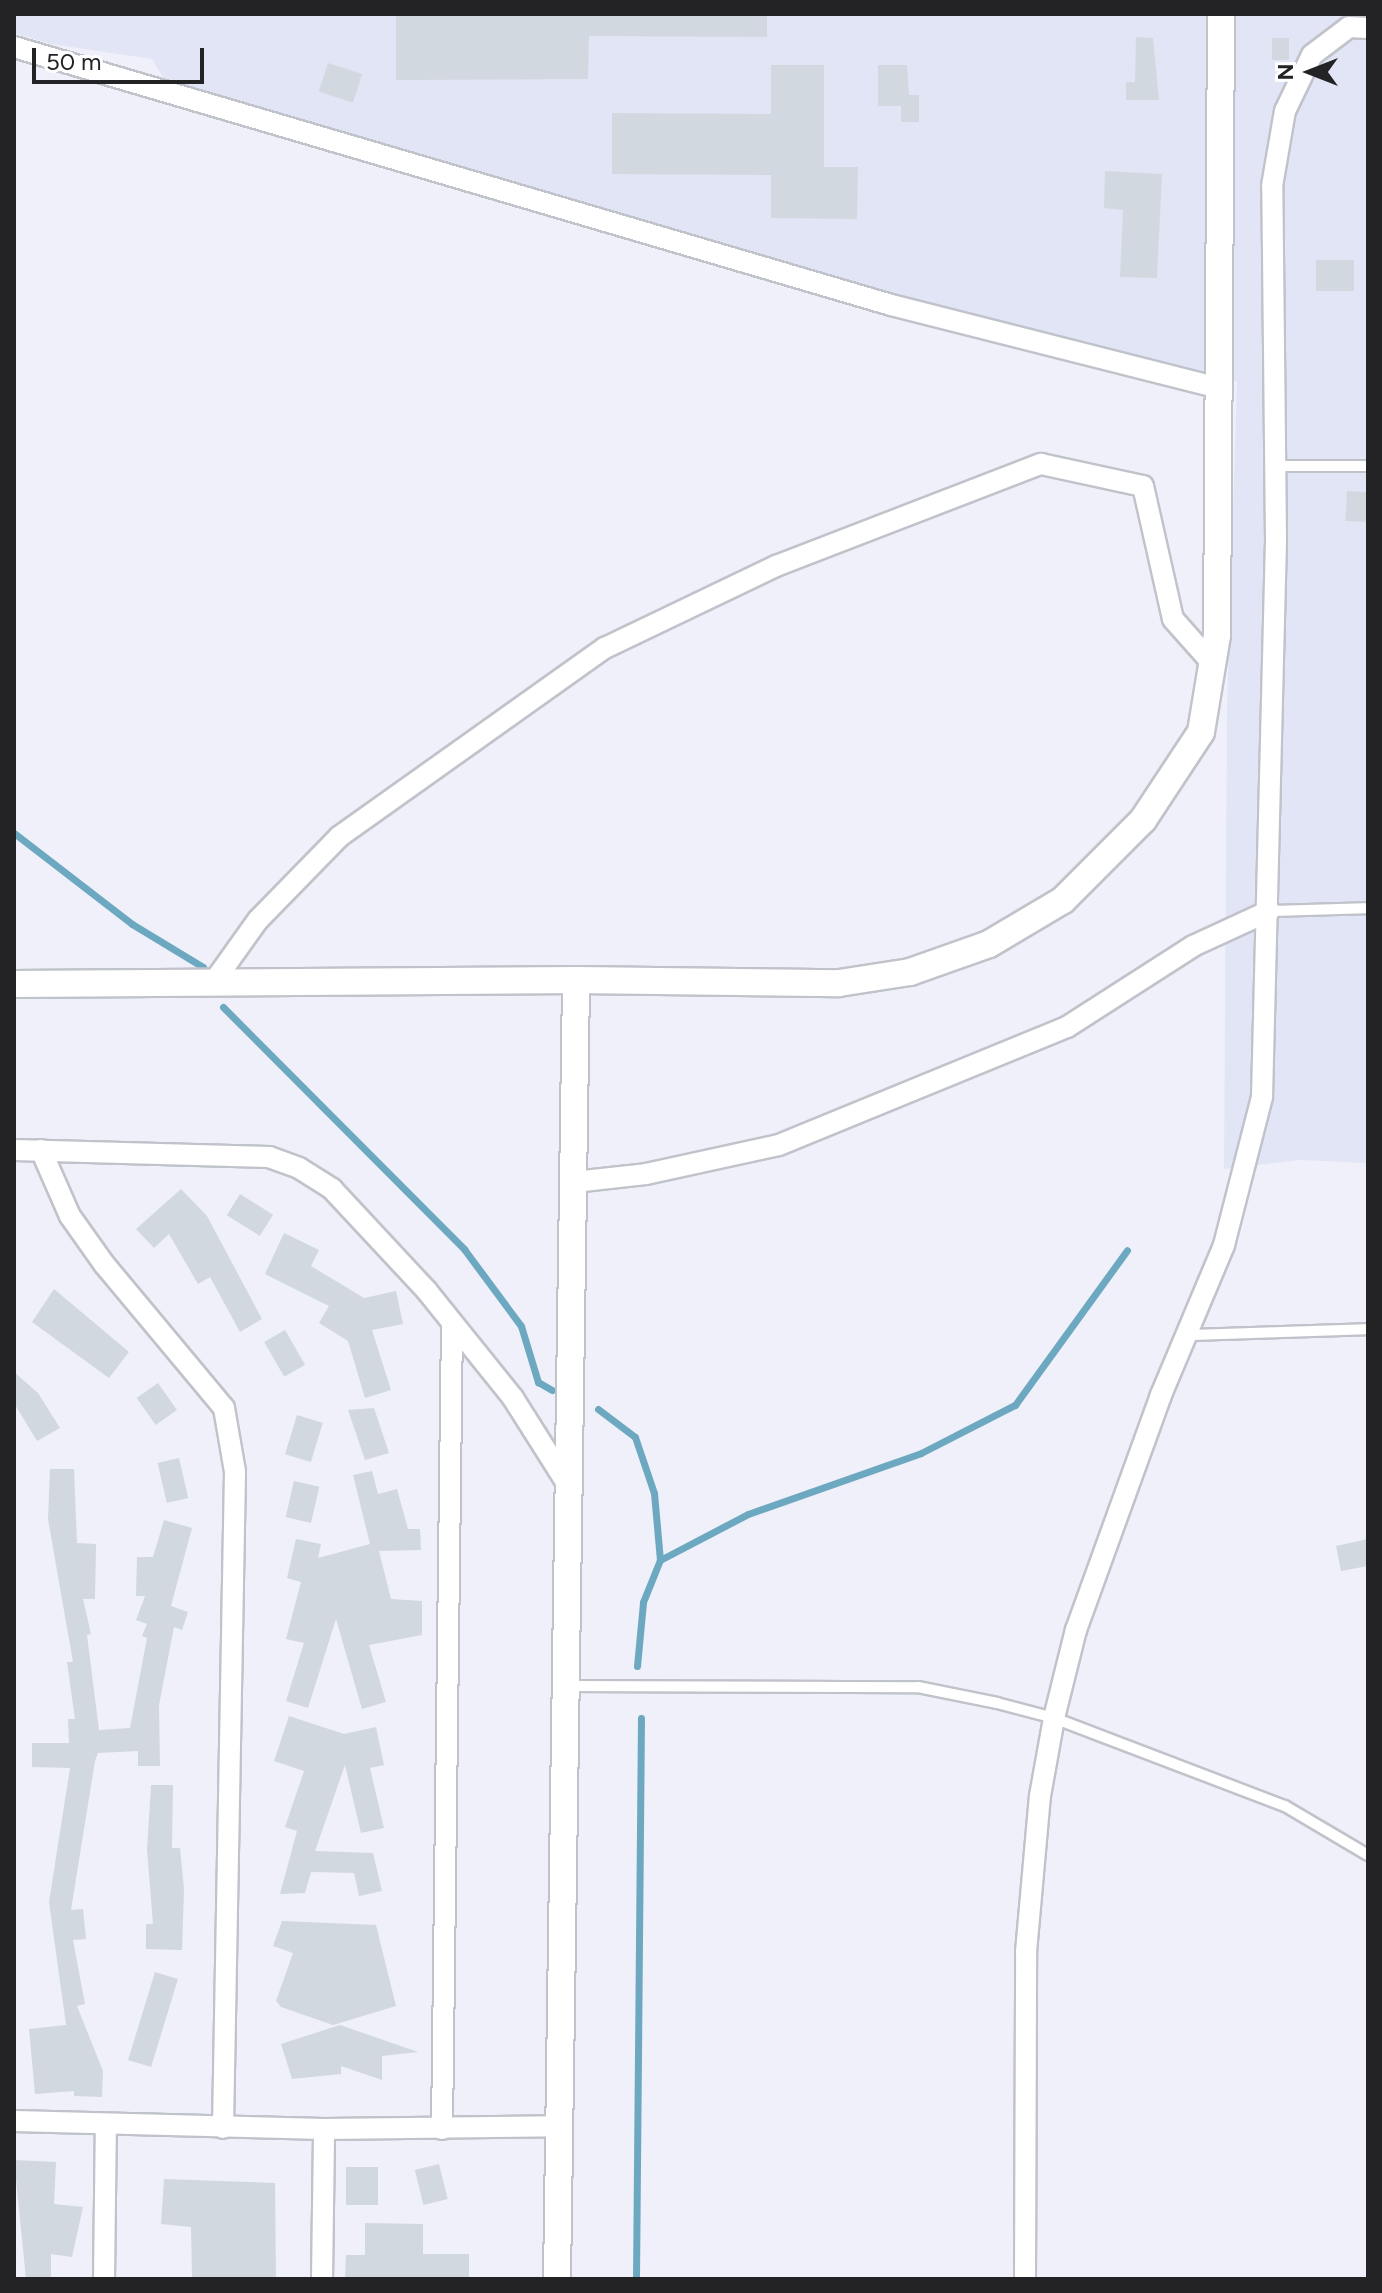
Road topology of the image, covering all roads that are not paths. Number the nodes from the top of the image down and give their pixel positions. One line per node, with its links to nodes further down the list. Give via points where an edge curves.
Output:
1 (1221, 14): 4 (street)
2 (1368, 28): 5 (street, via 1349,27 1312,55 1285,111 1272,186)
3 (14, 47): 4 (street, via 891,305)
4 (1219, 388): 7 (street)
5 (1275, 466): 6 (lane); 9 (street)
6 (1368, 466)
7 (1212, 663): 10 (street, via 1201,732 1143,820 1063,900 989,944 910,972 839,983); 11 (street, via 1173,619 1143,486 1041,464 776,566 605,648 340,836 258,920)
8 (1368, 908): 9 (lane)
9 (1269, 911): 15 (street, via 1193,946 1067,1027 779,1145 646,1174); 18 (street, via 1262,1097 1224,1245)
10 (576, 980): 11 (street); 15 (street)
11 (213, 983): 12 (street)
12 (14, 984)
13 (14, 1150): 14 (street)
14 (41, 1150): 16 (street, via 269,1157 299,1168 332,1189); 26 (street, via 70,1216 104,1264 224,1408 235,1472)
15 (574, 1182): 19 (street)
16 (452, 1326): 19 (street, via 513,1398); 28 (street)
17 (1368, 1329): 18 (lane)
18 (1189, 1335): 21 (street, via 1161,1395 1076,1630)
19 (570, 1488): 20 (street)
20 (567, 1686): 21 (lane, via 918,1687); 25 (street)
21 (1054, 1718): 22 (lane, via 1285,1806); 32 (street, via 1040,1796 1026,1952)
22 (1368, 1855)
23 (14, 2121): 24 (street)
24 (106, 2124): 26 (street); 29 (street)
25 (559, 2126): 28 (street); 31 (street)
26 (223, 2128): 27 (street)
27 (324, 2129): 28 (street); 30 (street)
28 (442, 2129)
29 (104, 2279)
30 (322, 2279)
31 (557, 2279)
32 (1025, 2279)

